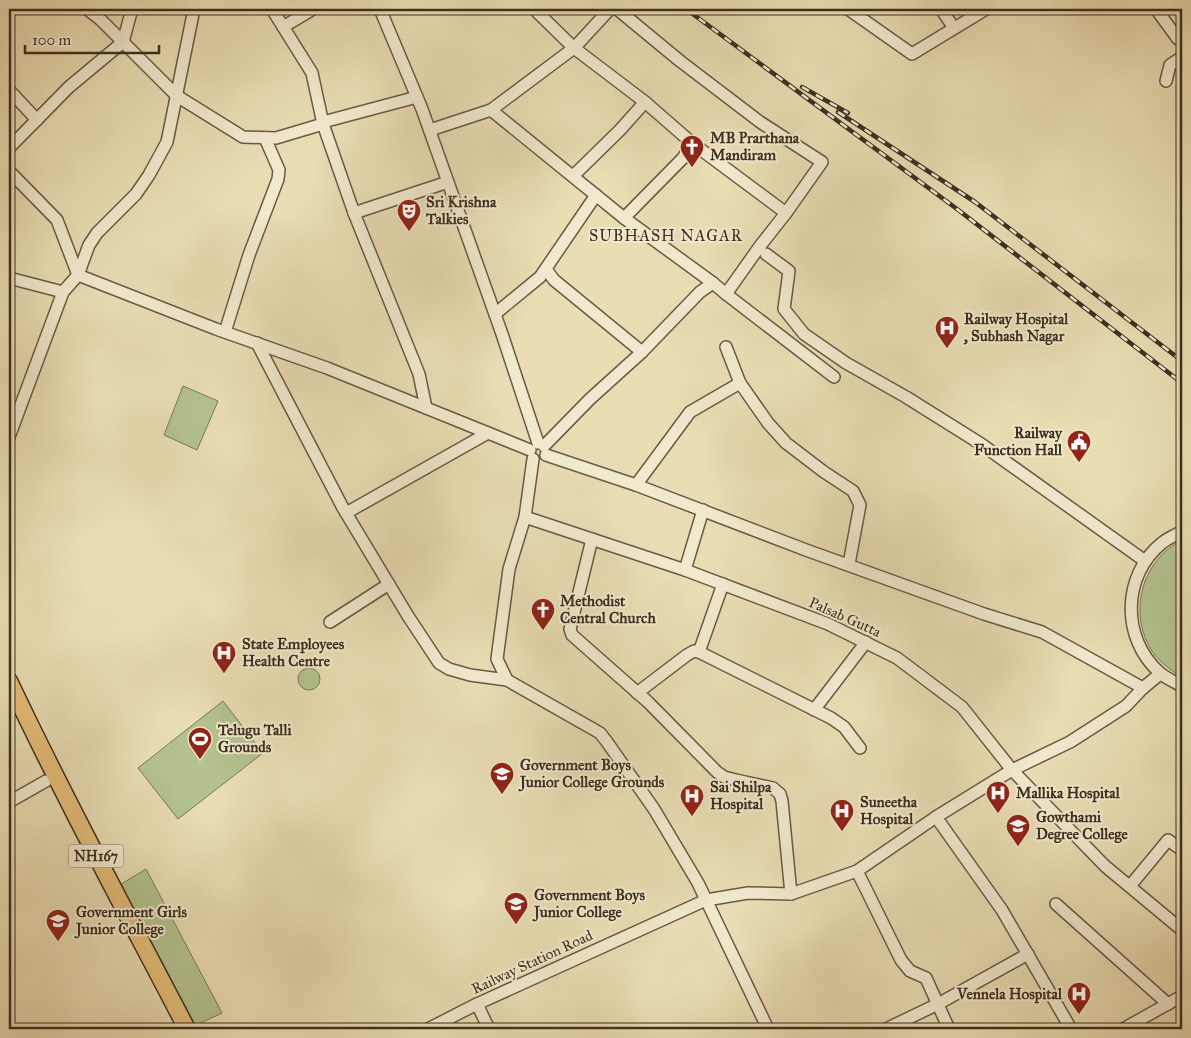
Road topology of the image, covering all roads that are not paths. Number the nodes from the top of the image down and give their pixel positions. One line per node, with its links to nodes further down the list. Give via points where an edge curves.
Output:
1 (87, 9): 17 (street)
2 (132, 9): 17 (street)
3 (194, 9): 22 (street)
4 (272, 9): 14 (street)
5 (313, 9): 14 (street)
6 (380, 9): 23 (street)
7 (534, 9): 18 (street)
8 (610, 9): 18 (street)
9 (617, 9): 37 (street, via 760,122 822,162)
10 (848, 9): 15 (street, via 912,54)
11 (940, 9): 15 (street)
12 (986, 9): 15 (street)
13 (1156, 9): 16 (street, via 1178,39)
14 (283, 27): 27 (street, via 312,73)
15 (954, 28)
16 (1182, 36)
17 (123, 42): 22 (street); 26 (street, via 69,87)
18 (574, 48): 24 (street); 25 (street)
19 (1182, 58): 20 (street, via 1170,65)
20 (1166, 80)
21 (9, 90): 26 (street)
22 (177, 96): 29 (street, via 243,137); 41 (street, via 167,142 149,175 136,194 97,233)
23 (417, 97): 27 (street); 28 (street)
24 (645, 102): 30 (street); 33 (street)
25 (491, 110): 28 (street); 33 (street)
26 (37, 120): 31 (street)
27 (323, 123): 29 (street, via 276,138); 36 (street)
28 (430, 130): 34 (street)
29 (265, 138): 47 (street, via 279,170 278,179 249,255)
30 (692, 143): 37 (street); 38 (street, via 683,158)
31 (9, 148)
32 (9, 171): 41 (street, via 57,220)
33 (573, 176): 35 (street)
34 (448, 182): 36 (street); 46 (street)
35 (596, 195): 38 (street); 40 (street)
36 (354, 213): 53 (street, via 419,374)
37 (786, 213): 45 (street)
38 (624, 218): 43 (street)
39 (766, 254): 64 (street, via 789,271 784,309 804,334 981,444)
40 (546, 269): 46 (street); 50 (street, via 554,280)
41 (78, 275): 44 (street); 47 (street)
42 (9, 278): 44 (street)
43 (713, 283): 45 (street); 50 (street, via 700,292)
44 (64, 292): 54 (street)
45 (726, 294): 51 (street)
46 (495, 314): 57 (street)
47 (225, 332): 48 (street)
48 (258, 343): 53 (street); 60 (street)
49 (726, 347): 52 (street)
50 (642, 352): 57 (street)
51 (834, 377)
52 (740, 383): 58 (street, via 690,412); 65 (street, via 786,443 853,491 860,505)
53 (426, 408): 55 (street)
54 (12, 423): 56 (street)
55 (488, 433): 57 (street); 60 (street)
56 (9, 437)
57 (538, 451): 58 (street); 61 (street)
58 (636, 485): 59 (street)
59 (703, 510): 65 (street); 66 (street)
60 (346, 514): 67 (street)
61 (526, 517): 63 (street, Palsab Gutta); 73 (street, via 509,569 498,659)
62 (1182, 531): 64 (street, via 1162,542)
63 (592, 539): 66 (street, Palsab Gutta); 77 (street, via 570,629 572,635)
64 (1145, 561): 72 (street, via 1134,586 1131,620 1136,640)
65 (849, 564): 76 (street, via 1042,632)
66 (685, 570): 68 (street, Palsab Gutta)
67 (389, 584): 69 (street); 73 (street, via 439,664 470,675)
68 (723, 584): 70 (street, Palsab Gutta); 71 (street)
69 (330, 622)
70 (866, 642): 79 (street); 81 (street, Palsab Gutta, via 897,658 962,707)
71 (699, 652): 77 (street, via 687,655); 79 (street)
72 (1160, 674): 75 (street); 76 (street)
73 (506, 680): 89 (street, via 600,733 654,809)
74 (9, 682): 98 (highway, NH167)
75 (1182, 686)
76 (1142, 688): 81 (street, via 1126,706 1078,737)
77 (637, 693): 88 (street, via 724,777 773,788 780,794)
78 (9, 704): 82 (highway, NH167)
79 (814, 710): 80 (street, via 844,727)
80 (860, 748)
81 (1012, 770): 84 (street); 87 (street, Palsab Gutta, via 1105,866)
82 (46, 781): 83 (street); 97 (highway, NH167)
83 (9, 802)
84 (936, 817): 86 (street); 92 (street, via 1002,910)
85 (1182, 850): 87 (street, via 1168,840)
86 (857, 871): 88 (street); 95 (street, via 901,960 910,972 926,978)
87 (1130, 886): 91 (street, Palsab Gutta)
88 (791, 894): 89 (street, Railway Station Road, via 748,893)
89 (706, 900): 94 (street, Railway Station Road); 101 (street)
90 (1056, 904): 96 (street)
91 (1182, 930)
92 (1028, 954): 95 (street); 104 (street)
93 (1182, 996): 96 (street)
94 (476, 1004): 99 (street, Railway Station Road); 100 (street)
95 (938, 1004): 102 (street); 103 (street)
96 (1168, 1004): 105 (street)
97 (174, 1029)
98 (186, 1029)
99 (428, 1029)
100 (489, 1029)
101 (768, 1029)
102 (886, 1029)
103 (949, 1029)
104 (1071, 1029)
105 (1123, 1029)

